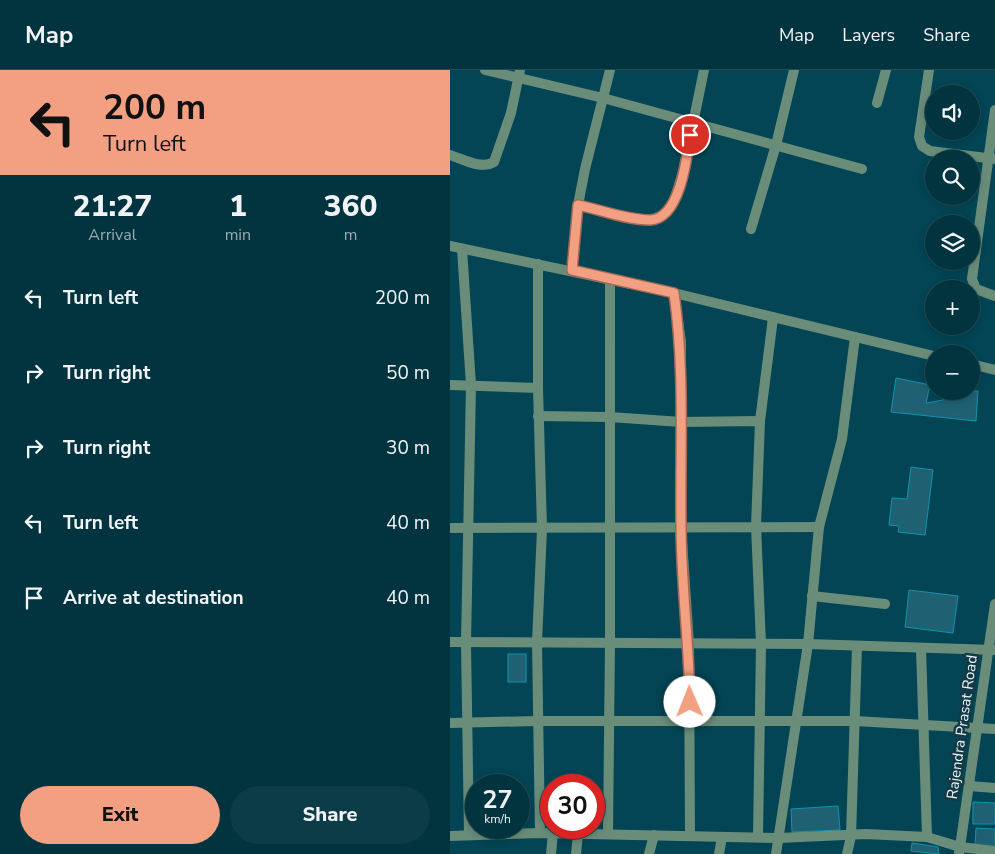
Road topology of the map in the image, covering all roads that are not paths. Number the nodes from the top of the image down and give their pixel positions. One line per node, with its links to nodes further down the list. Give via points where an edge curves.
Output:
1 (485, 70): 7 (street)
2 (610, 70): 8 (street)
3 (704, 70): 11 (street)
4 (794, 70): 12 (street)
5 (886, 70): 9 (street)
6 (928, 70): 14 (street, via 919,137 922,146 930,151)
7 (519, 74): 8 (street); 13 (street, via 511,112 494,162 488,166)
8 (603, 98): 11 (street); 16 (street)
9 (877, 103)
10 (995, 110): 14 (street)
11 (693, 122): 12 (street); 16 (street, via 676,196 663,215 651,220 632,218)
12 (776, 145): 15 (street); 17 (street)
13 (450, 155)
14 (991, 158): 24 (street, via 972,279 976,289)
15 (862, 169)
16 (578, 205): 21 (street)
17 (751, 229)
18 (450, 246): 19 (street)
19 (462, 249): 20 (street); 31 (street)
20 (538, 264): 21 (street); 32 (street)
21 (572, 270): 22 (street)
22 (610, 279): 23 (street); 34 (street)
23 (674, 293): 25 (street); 36 (street, via 680,342)
24 (995, 296)
25 (773, 318): 26 (street); 35 (street)
26 (855, 337): 27 (street); 40 (street, via 842,439)
27 (925, 354)
28 (980, 366): 29 (street)
29 (995, 370)
30 (450, 385): 31 (street)
31 (471, 385): 32 (street); 42 (street)
32 (538, 388): 33 (street)
33 (538, 416): 34 (street); 43 (street)
34 (610, 417): 36 (street); 39 (street)
35 (760, 420): 36 (street); 38 (street)
36 (681, 422): 37 (street)
37 (680, 526): 38 (street); 39 (street); 51 (street)
38 (756, 526): 40 (street); 52 (street)
39 (610, 527): 43 (street); 50 (street)
40 (819, 527): 44 (street)
41 (450, 528): 42 (street)
42 (468, 528): 43 (street); 49 (street)
43 (542, 529): 48 (street)
44 (812, 596): 45 (street); 53 (street)
45 (885, 604)
46 (995, 604): 56 (street, Rajendra Prasat Road)
47 (450, 642): 49 (street)
48 (537, 642): 49 (street); 50 (street); 57 (street)
49 (466, 643): 64 (street)
50 (610, 643): 51 (street); 58 (street)
51 (689, 644): 52 (street); 60 (street)
52 (761, 644): 53 (street); 61 (street)
53 (808, 644): 54 (street); 62 (street)
54 (858, 646): 55 (street); 59 (street)
55 (921, 648): 56 (street); 65 (street)
56 (992, 650): 66 (street, Rajendra Prasat Road)
57 (537, 721): 58 (street); 64 (street); 72 (street)
58 (610, 721): 60 (street); 73 (street)
59 (855, 721): 62 (street); 65 (street); 78 (street)
60 (691, 722): 61 (street); 77 (street)
61 (758, 722): 62 (street); 80 (street)
62 (796, 722): 82 (street)
63 (450, 723): 64 (street)
64 (466, 724): 68 (street)
65 (924, 724): 66 (street); 81 (street)
66 (977, 728): 67 (street); 69 (street, Rajendra Prasat Road)
67 (995, 729)
68 (467, 774)
69 (969, 786): 70 (street); 85 (street, Rajendra Prasat Road)
70 (995, 788)
71 (530, 833): 72 (street)
72 (540, 833)
73 (608, 834): 75 (street)
74 (465, 835): 76 (street)
75 (654, 835): 77 (street); 89 (street)
76 (450, 836)
77 (690, 836): 79 (street)
78 (851, 836): 81 (street); 82 (street); 92 (street)
79 (722, 837): 80 (street); 90 (street)
80 (758, 837): 82 (street)
81 (926, 837): 85 (street)
82 (779, 838): 91 (street)
83 (552, 839): 87 (street)
84 (578, 839): 88 (street)
85 (960, 850): 86 (street)
86 (995, 851)
87 (551, 854)
88 (576, 854)
89 (649, 854)
90 (719, 854)
91 (776, 854)
92 (847, 854)

